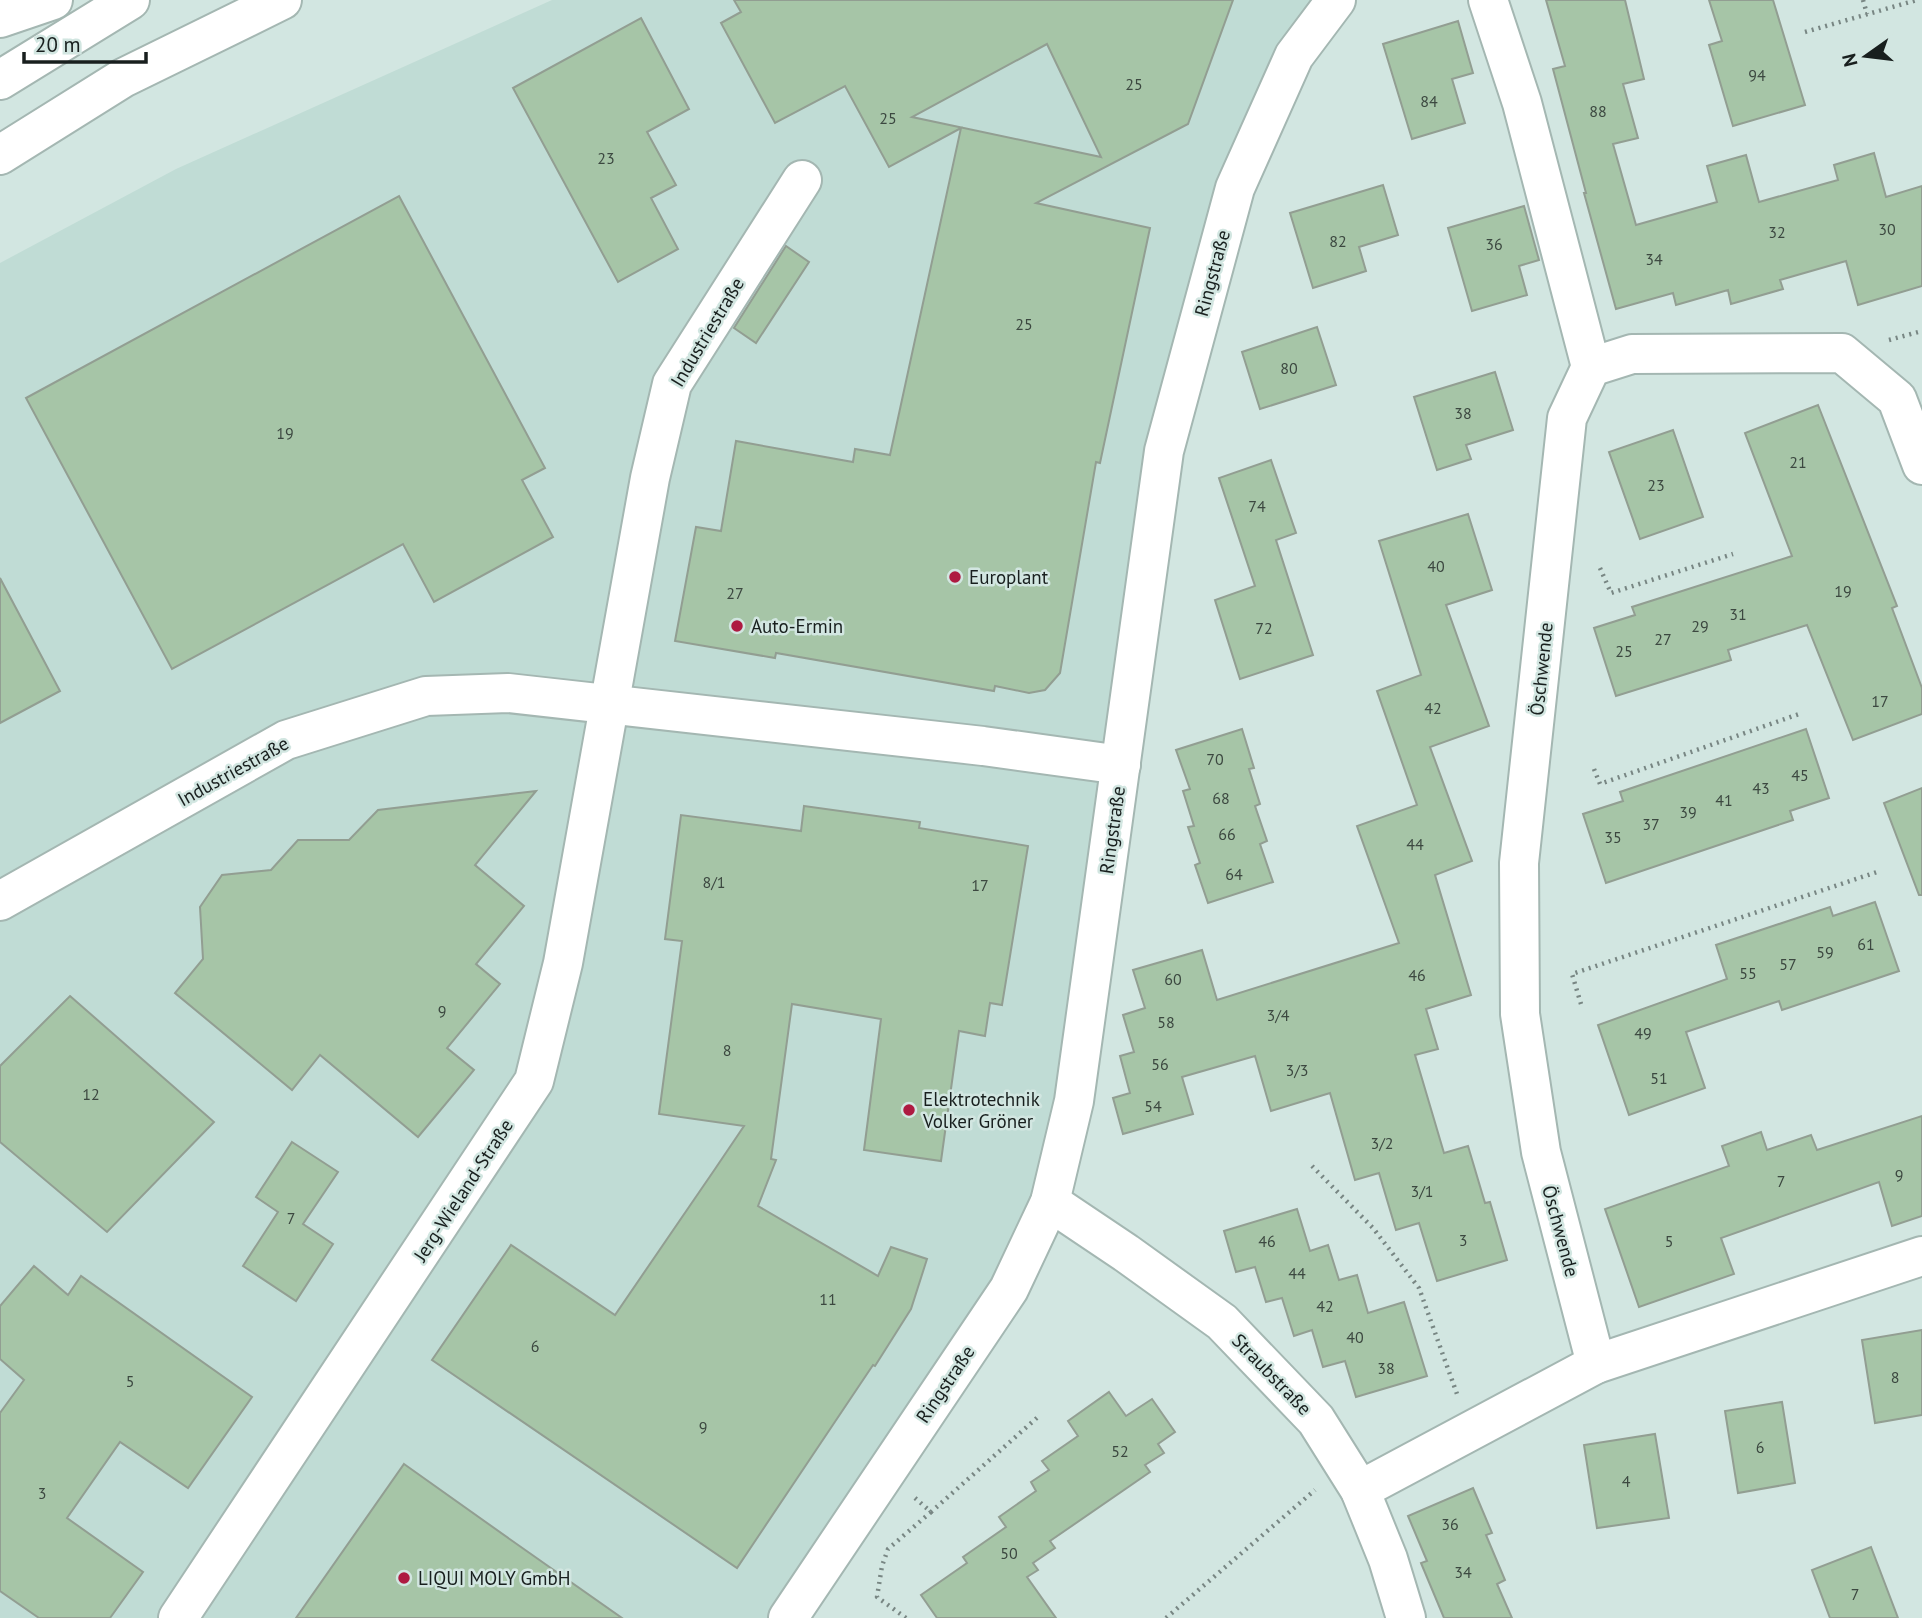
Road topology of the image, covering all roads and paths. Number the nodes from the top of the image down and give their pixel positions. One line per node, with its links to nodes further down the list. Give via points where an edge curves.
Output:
1 (53, 0): 9 (main road)
2 (130, 0): 11 (main road)
3 (282, 0): 12 (main road, via 123,78)
4 (1336, 0): 20 (main road, Ringstraße, via 1294,56 1235,188 1164,451)
5 (1488, 0): 14 (main road, via 1522,103)
6 (1863, 0): 8 (path)
7 (1917, 0): 8 (path)
8 (1867, 14): 10 (path)
9 (0, 18)
10 (1805, 32)
11 (0, 80)
12 (0, 155)
13 (802, 180): 18 (main road, Industriestraße, via 672,384 650,478)
14 (1591, 368): 15 (main road, via 1632,354 1842,353 1897,399); 28 (main road, Öschwende, via 1567,418 1519,863 1520,1014 1541,1152)
15 (1922, 465)
16 (1733, 554): 17 (path, via 1611,593)
17 (1600, 568)
18 (611, 705): 20 (main road, Industriestraße); 23 (main road, Industriestraße, via 508,694 426,696 286,740); 35 (main road, Jerg-Wieland-Straße, via 563,963 534,1081)
19 (1799, 714): 21 (path, via 1600,785)
20 (1121, 765): 26 (main road, Ringstraße, via 1074,1101)
21 (1594, 769)
22 (1877, 872): 24 (path, via 1572,974)
23 (0, 901)
24 (1581, 1004)
25 (1312, 1166): 30 (path, via 1373,1228 1419,1288)
26 (1050, 1202): 31 (main road, Ringstraße, via 1009,1289); 32 (main road, Straubstraße, via 1222,1322 1316,1420)
27 (1922, 1256): 28 (main road)
28 (1596, 1364): 30 (main road)
29 (1039, 1416): 33 (path)
30 (1471, 1431): 32 (main road)
31 (887, 1471): 33 (path); 34 (main road, Ringstraße)
32 (1352, 1477): 37 (path); 38 (main road, Straubstraße, via 1388,1559)
33 (931, 1512): 36 (path, via 888,1549 881,1566 877,1597)
34 (804, 1611)
35 (178, 1618)
36 (906, 1618)
37 (1166, 1618)
38 (1406, 1618)

